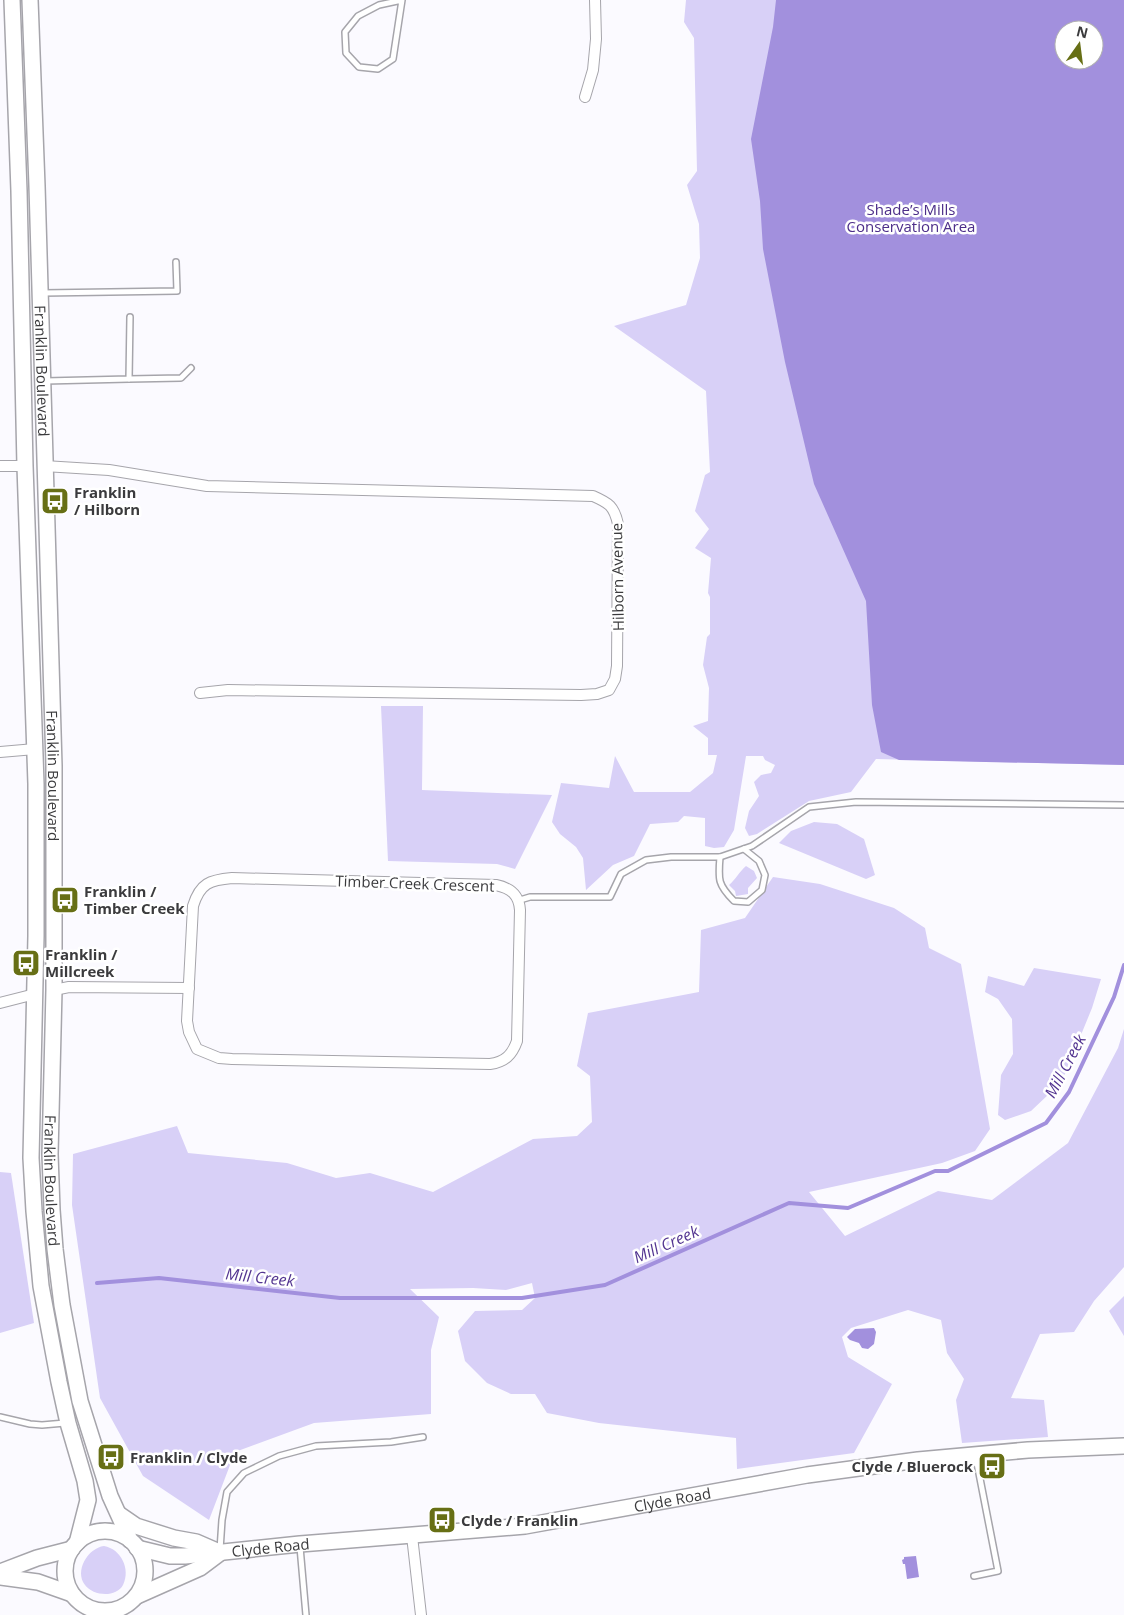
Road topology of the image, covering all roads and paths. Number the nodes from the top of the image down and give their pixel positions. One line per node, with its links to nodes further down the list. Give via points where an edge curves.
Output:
1 (12, 0): 13 (main road, Franklin Boulevard)
2 (30, 0): 7 (main road, Franklin Boulevard)
3 (402, 0): 3 (lane, via 380,5 358,16 345,32 346,53 359,67 378,69 393,59)
4 (595, 0): 5 (street, via 593,70)
5 (585, 97)
6 (176, 262): 7 (lane, via 177,292)
7 (40, 292): 11 (main road, Franklin Boulevard)
8 (130, 317): 10 (lane)
9 (191, 368): 10 (lane, via 181,378)
10 (129, 379): 11 (lane)
11 (42, 381): 14 (main road, Franklin Boulevard)
12 (0, 466): 13 (street)
13 (25, 466): 16 (main road, Franklin Boulevard)
14 (44, 466): 15 (street, Hilborn Avenue, via 109,470 207,486 592,496 606,501 615,511 618,524 618,666 609,690 581,695 228,690); 23 (main road, Franklin Boulevard, via 54,776)
15 (200, 693)
16 (35, 749): 17 (street); 24 (main road, Franklin Boulevard)
17 (0, 752)
18 (1124, 805): 19 (lane, via 856,802 808,807)
19 (744, 849): 20 (lane); 20 (lane, via 759,861 765,875 762,890 748,902 734,902 722,889)
20 (720, 857): 21 (lane, via 646,860 621,874 610,897 530,897)
21 (520, 900): 22 (street, Timber Creek Crescent, via 505,886 496,885 219,879 206,884 197,893 193,906); 22 (street, Timber Creek Crescent, via 517,1041 510,1056 501,1062 219,1058 197,1049 193,1042 187,1021)
22 (189, 988): 23 (street, via 69,987)
23 (54, 990): 31 (main road, Franklin Boulevard, via 50,1154 56,1258 80,1401 110,1496)
24 (35, 994): 25 (street); 27 (main road, Franklin Boulevard, via 32,1158 36,1244 48,1326)
25 (0, 1003)
26 (0, 1417): 27 (lane, via 30,1424)
27 (68, 1423): 35 (main road, Franklin Boulevard, via 88,1500)
28 (423, 1436): 36 (lane, via 392,1442 316,1446 279,1456 244,1473 227,1492)
29 (1124, 1446): 30 (main road, Clyde Road)
30 (976, 1455): 32 (main road, Clyde Road, via 807,1475 525,1526); 38 (lane, via 998,1571)
31 (120, 1515): 33 (main road, Franklin Boulevard); 36 (main road, via 136,1526 196,1542)
32 (412, 1536): 34 (main road, Clyde Road); 43 (street)
33 (134, 1544): 35 (main road, via 114,1533 97,1532); 36 (main road, Clyde Road, via 170,1556); 41 (main road, via 145,1566 143,1582)
34 (300, 1544): 36 (main road, Clyde Road); 42 (lane)
35 (74, 1546): 37 (main road); 40 (main road, via 65,1571 67,1583)
36 (220, 1553): 41 (main road, Clyde Road, via 200,1568)
37 (0, 1572)
38 (974, 1576)
39 (0, 1577): 40 (main road, via 38,1582)
40 (80, 1604): 41 (main road, via 102,1611)
41 (133, 1604)
42 (306, 1615)
43 (421, 1615)

